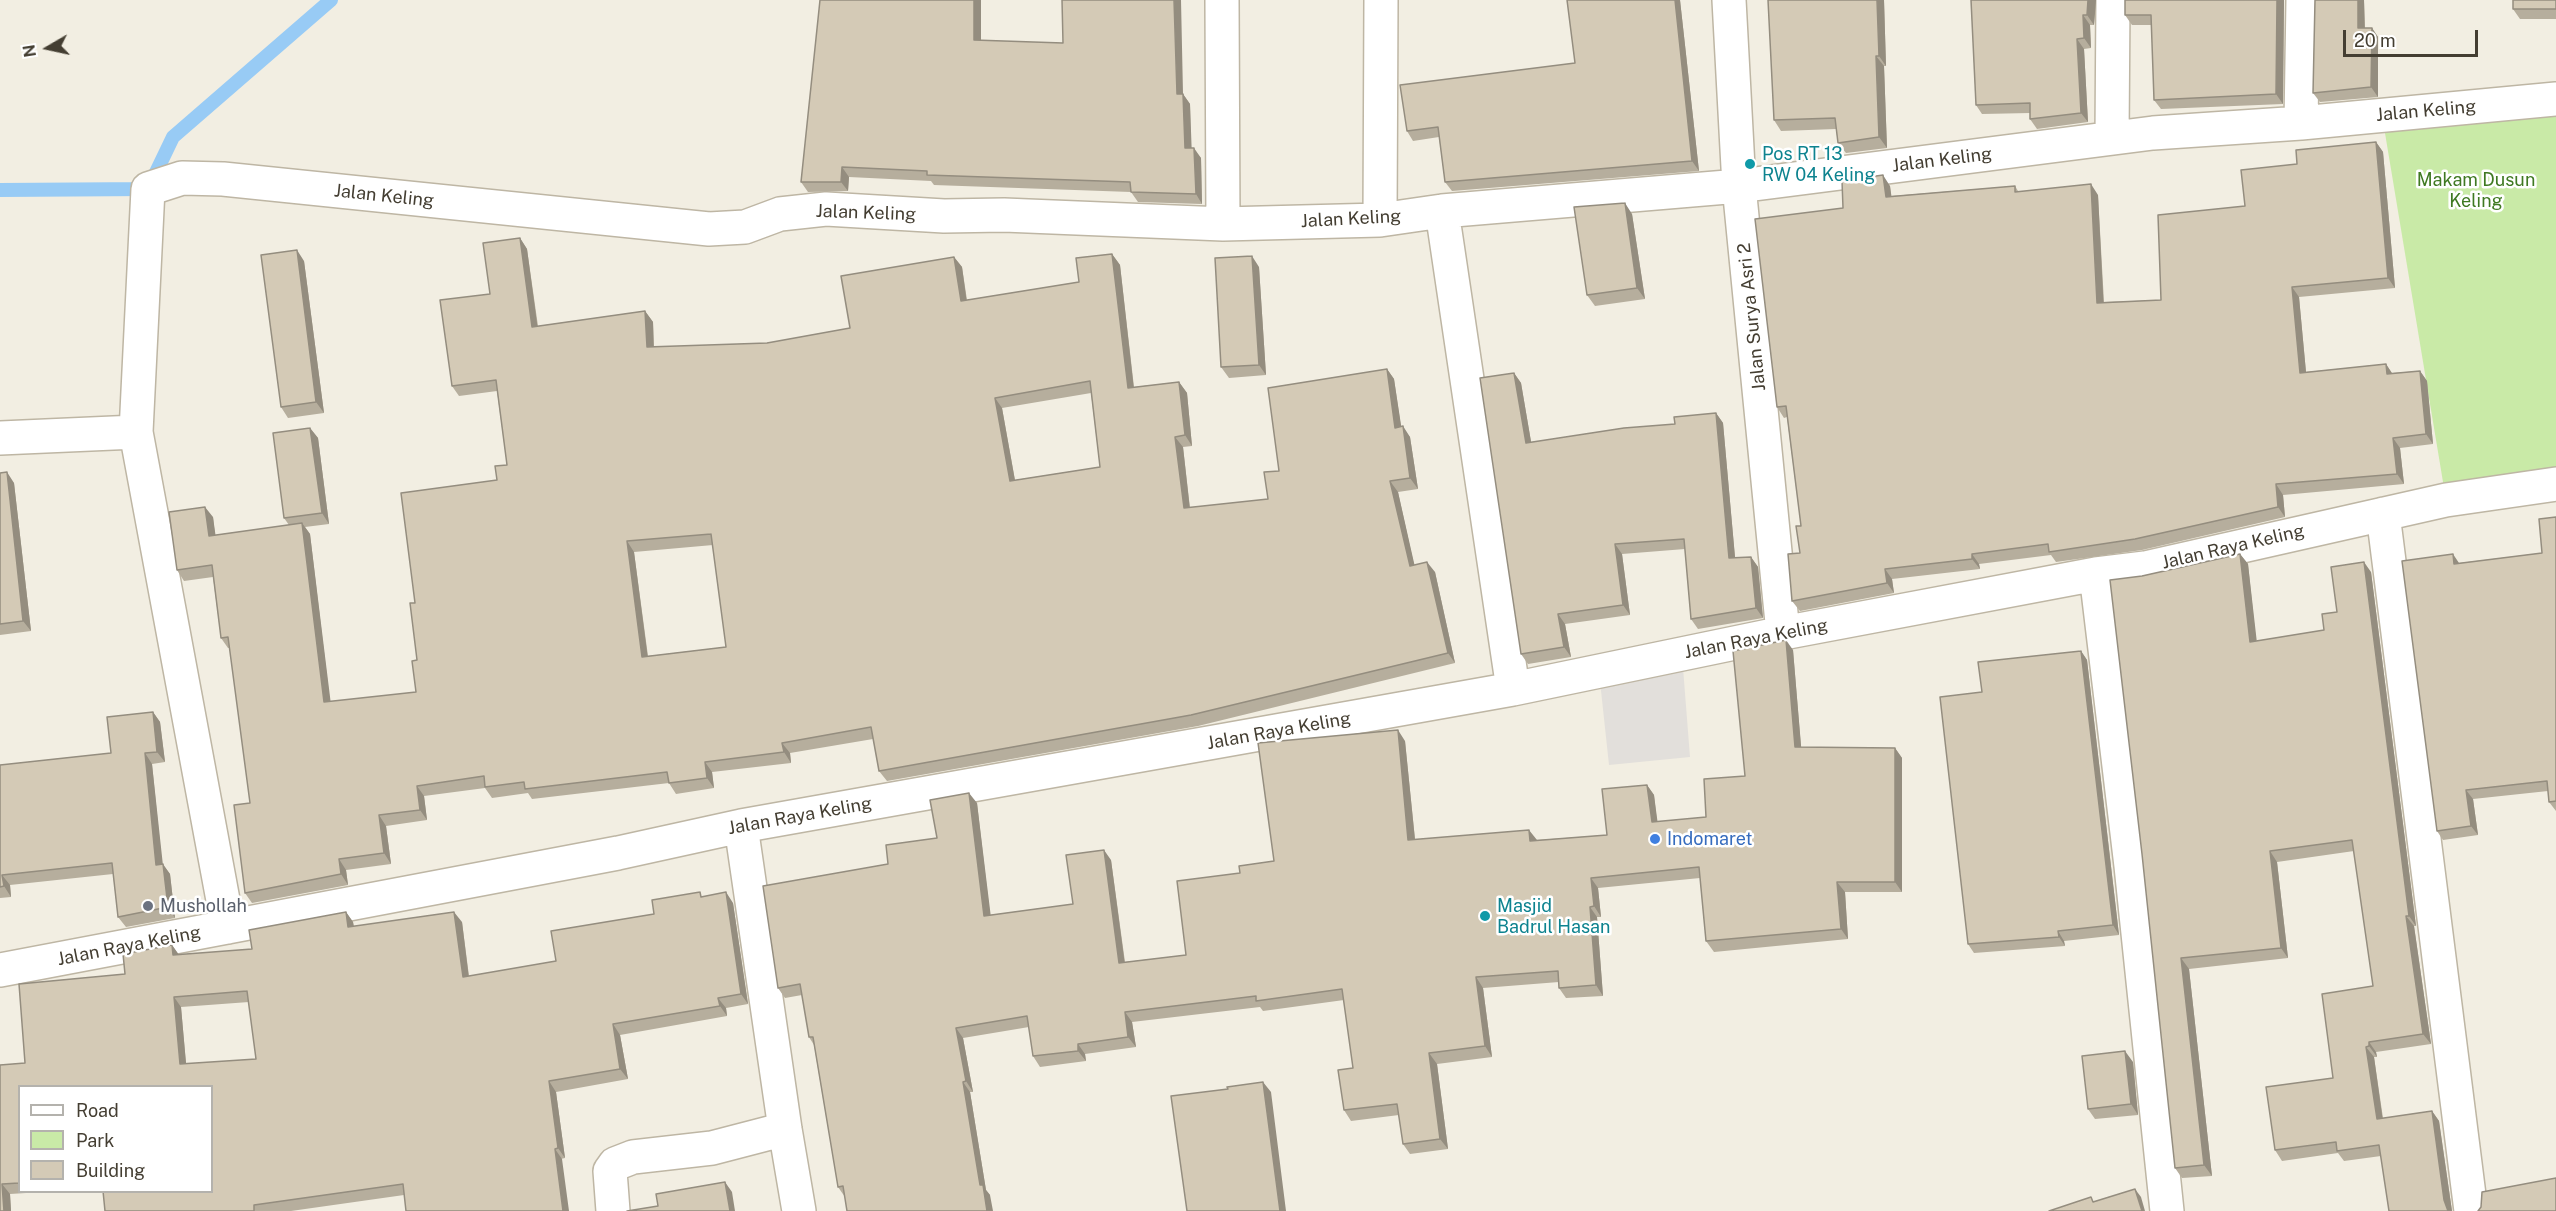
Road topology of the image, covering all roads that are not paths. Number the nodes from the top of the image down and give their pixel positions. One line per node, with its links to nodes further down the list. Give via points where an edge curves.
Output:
1 (1222, 0): 12 (street)
2 (1381, 0): 11 (street)
3 (1729, 0): 9 (street, Jalan Surya Asri 2)
4 (2113, 0): 8 (street)
5 (2303, 0): 7 (street)
6 (2556, 99): 7 (street, Jalan Keling)
7 (2301, 123): 8 (street, Jalan Keling)
8 (2112, 138): 9 (street, Jalan Keling)
9 (1739, 186): 10 (street, Jalan Keling); 18 (street, Jalan Surya Asri 2)
10 (1442, 210): 11 (street, Jalan Keling); 19 (street)
11 (1380, 220): 12 (street, Jalan Keling)
12 (1222, 224): 13 (street, Jalan Keling, via 826,209 780,214 745,227 710,229 182,178 148,189)
13 (136, 432): 14 (street); 21 (street)
14 (0, 438)
15 (2556, 484): 16 (street, Jalan Raya Keling, via 2446,500)
16 (2383, 514): 17 (street, Jalan Raya Keling, via 2145,568); 27 (street)
17 (2096, 574): 18 (street, Jalan Raya Keling); 26 (street)
18 (1783, 633): 19 (street, Jalan Raya Keling)
19 (1513, 689): 20 (street, Jalan Raya Keling)
20 (741, 826): 21 (street, Jalan Raya Keling); 23 (street)
21 (228, 927): 22 (street, Jalan Raya Keling)
22 (0, 970)
23 (785, 1129): 24 (street, via 712,1148 633,1157 615,1164 610,1171); 25 (street)
24 (613, 1211)
25 (799, 1211)
26 (2167, 1211)
27 (2471, 1211)

